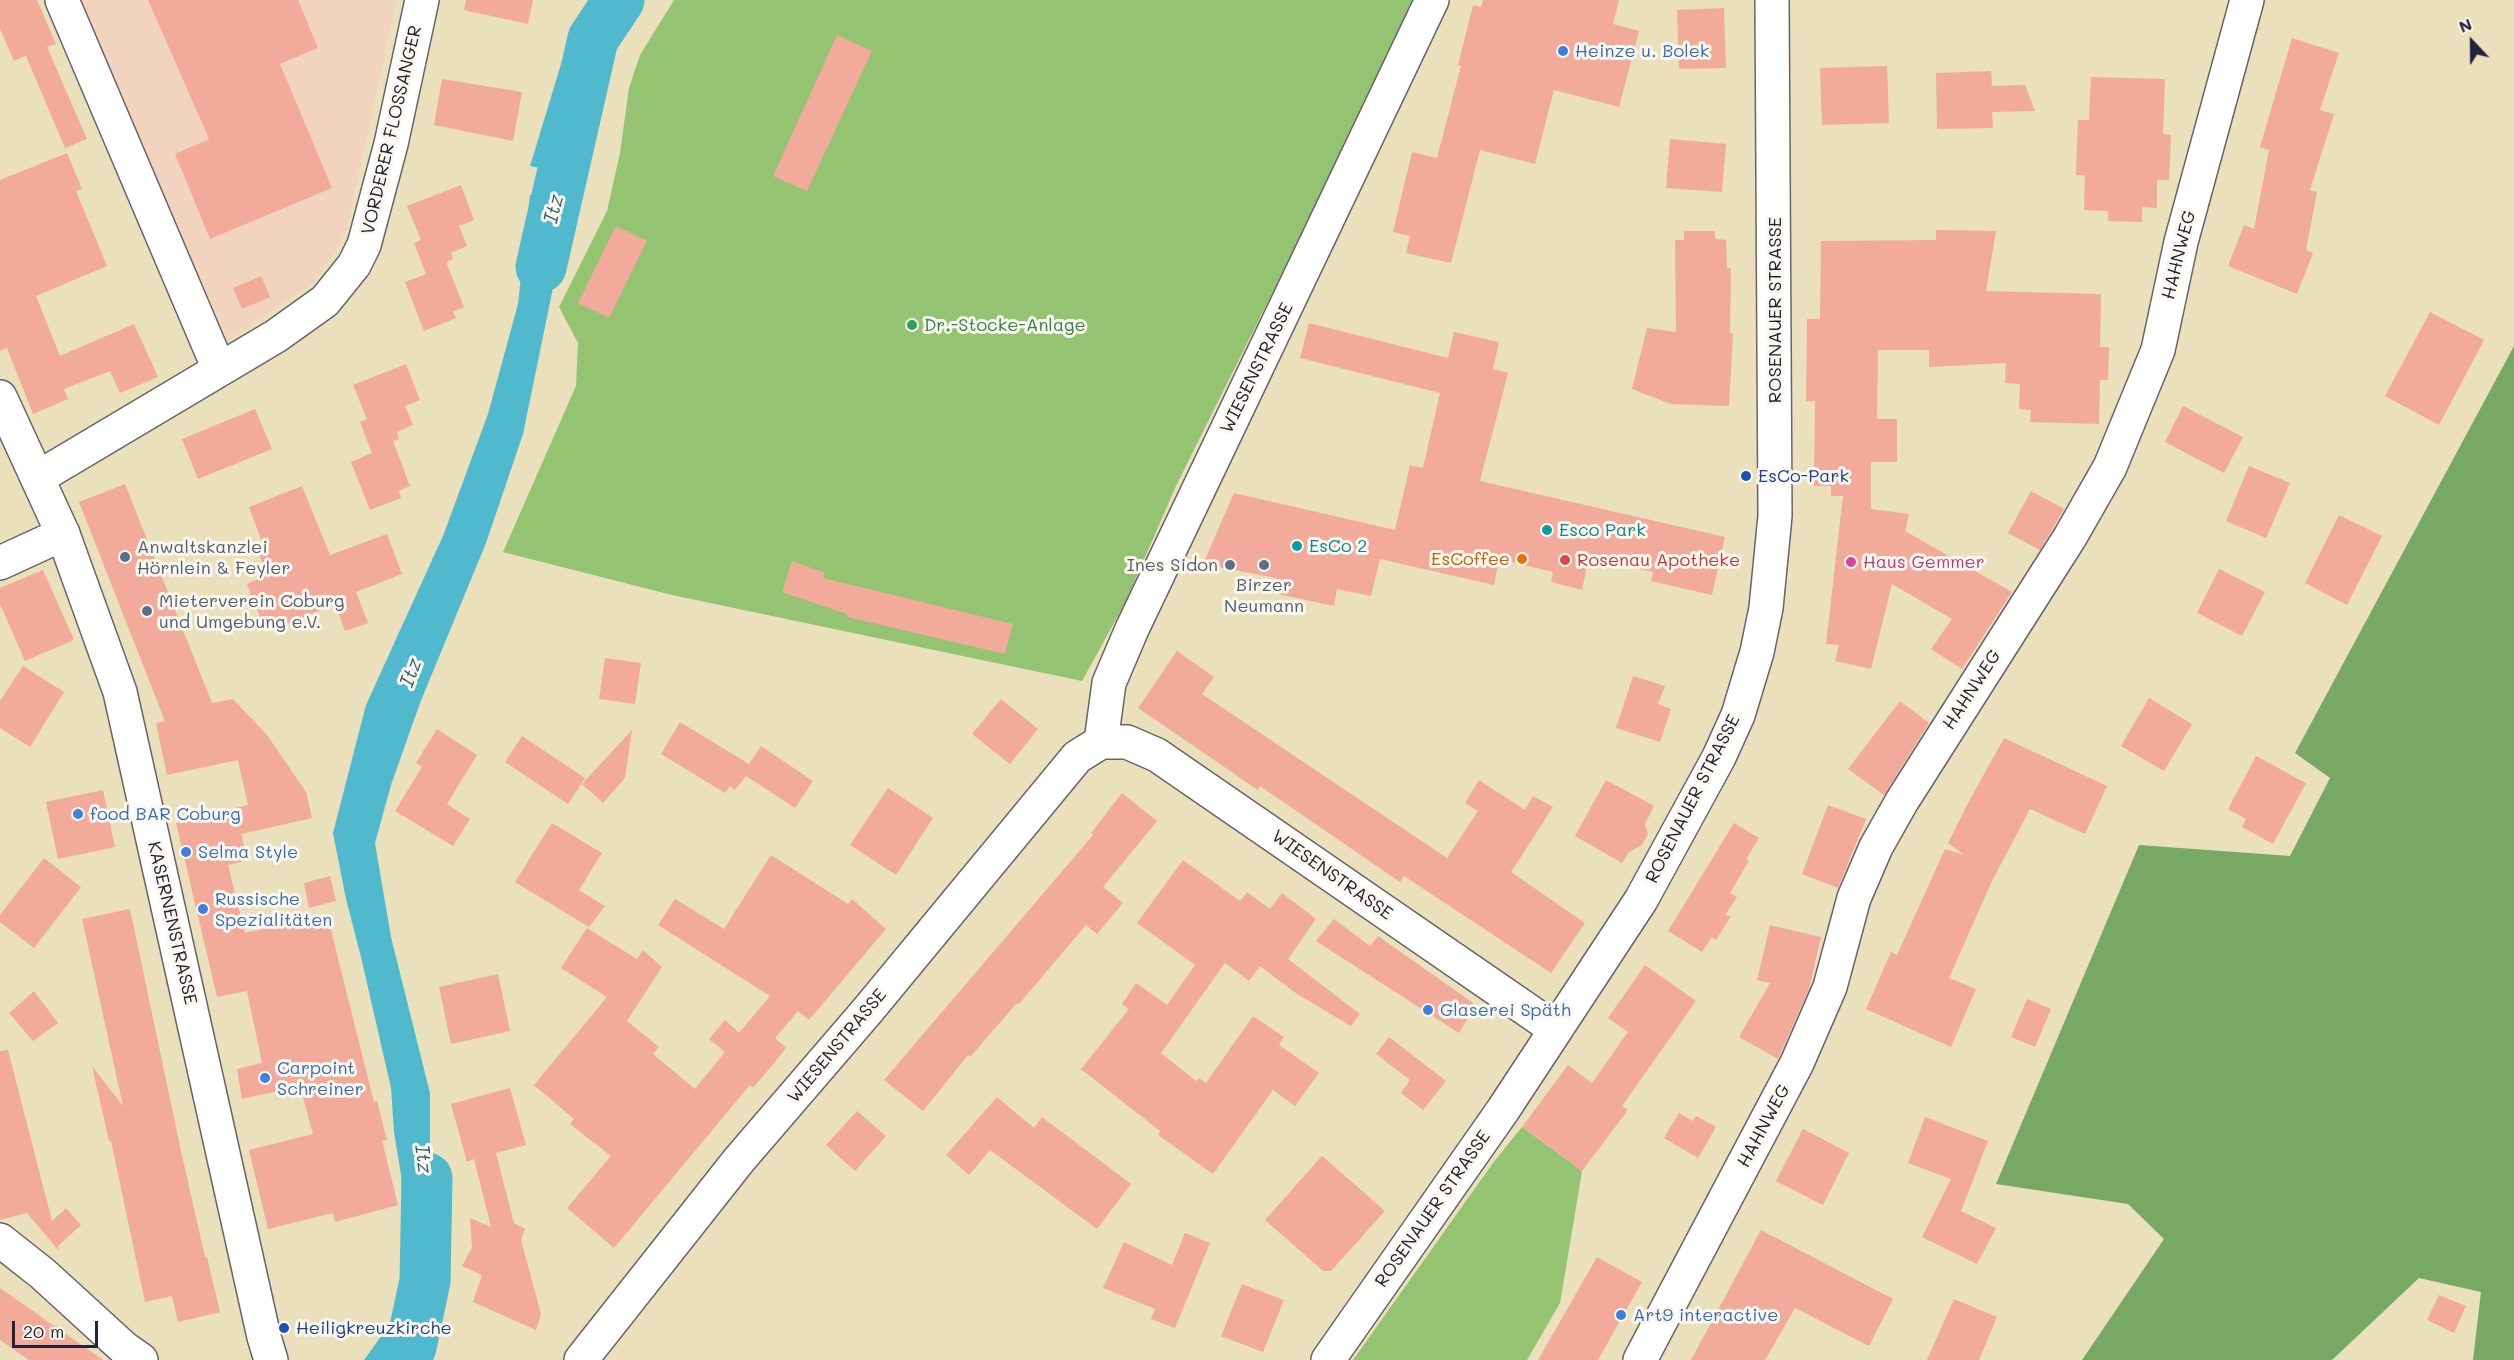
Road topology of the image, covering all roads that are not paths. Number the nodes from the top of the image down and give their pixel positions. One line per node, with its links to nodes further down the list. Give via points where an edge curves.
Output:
1 (62, 0): 6 (street)
2 (422, 0): 6 (street, VORDERER FLOSSANGER, via 391,144 364,245 354,265 325,301 276,336)
3 (1432, 0): 11 (street, WIESENSTRASSE, via 1132,629 1109,683)
4 (1772, 0): 12 (street, ROSENAUER STRASSE, via 1774,516 1772,563 1757,652 1738,715 1719,758 1641,900)
5 (2247, 0): 18 (street, HAHNWEG, via 2181,242 2158,350 2110,467 1876,847 1854,898 1830,987 1797,1063)
6 (219, 369): 8 (street, VORDERER FLOSSANGER)
7 (0, 397): 8 (street, KASERNENSTRASSE)
8 (39, 477): 9 (street, KASERNENSTRASSE)
9 (63, 534): 10 (street); 15 (street, KASERNENSTRASSE, via 120,692)
10 (0, 563)
11 (1101, 742): 12 (street, WIESENSTRASSE, via 1127,742 1156,754); 16 (street, WIESENSTRASSE, via 1077,757 739,1160)
12 (1555, 1029): 17 (street, ROSENAUER STRASSE)
13 (0, 1240): 14 (street)
14 (141, 1360)
15 (271, 1360)
16 (581, 1360)
17 (1328, 1360)
18 (1640, 1360)

